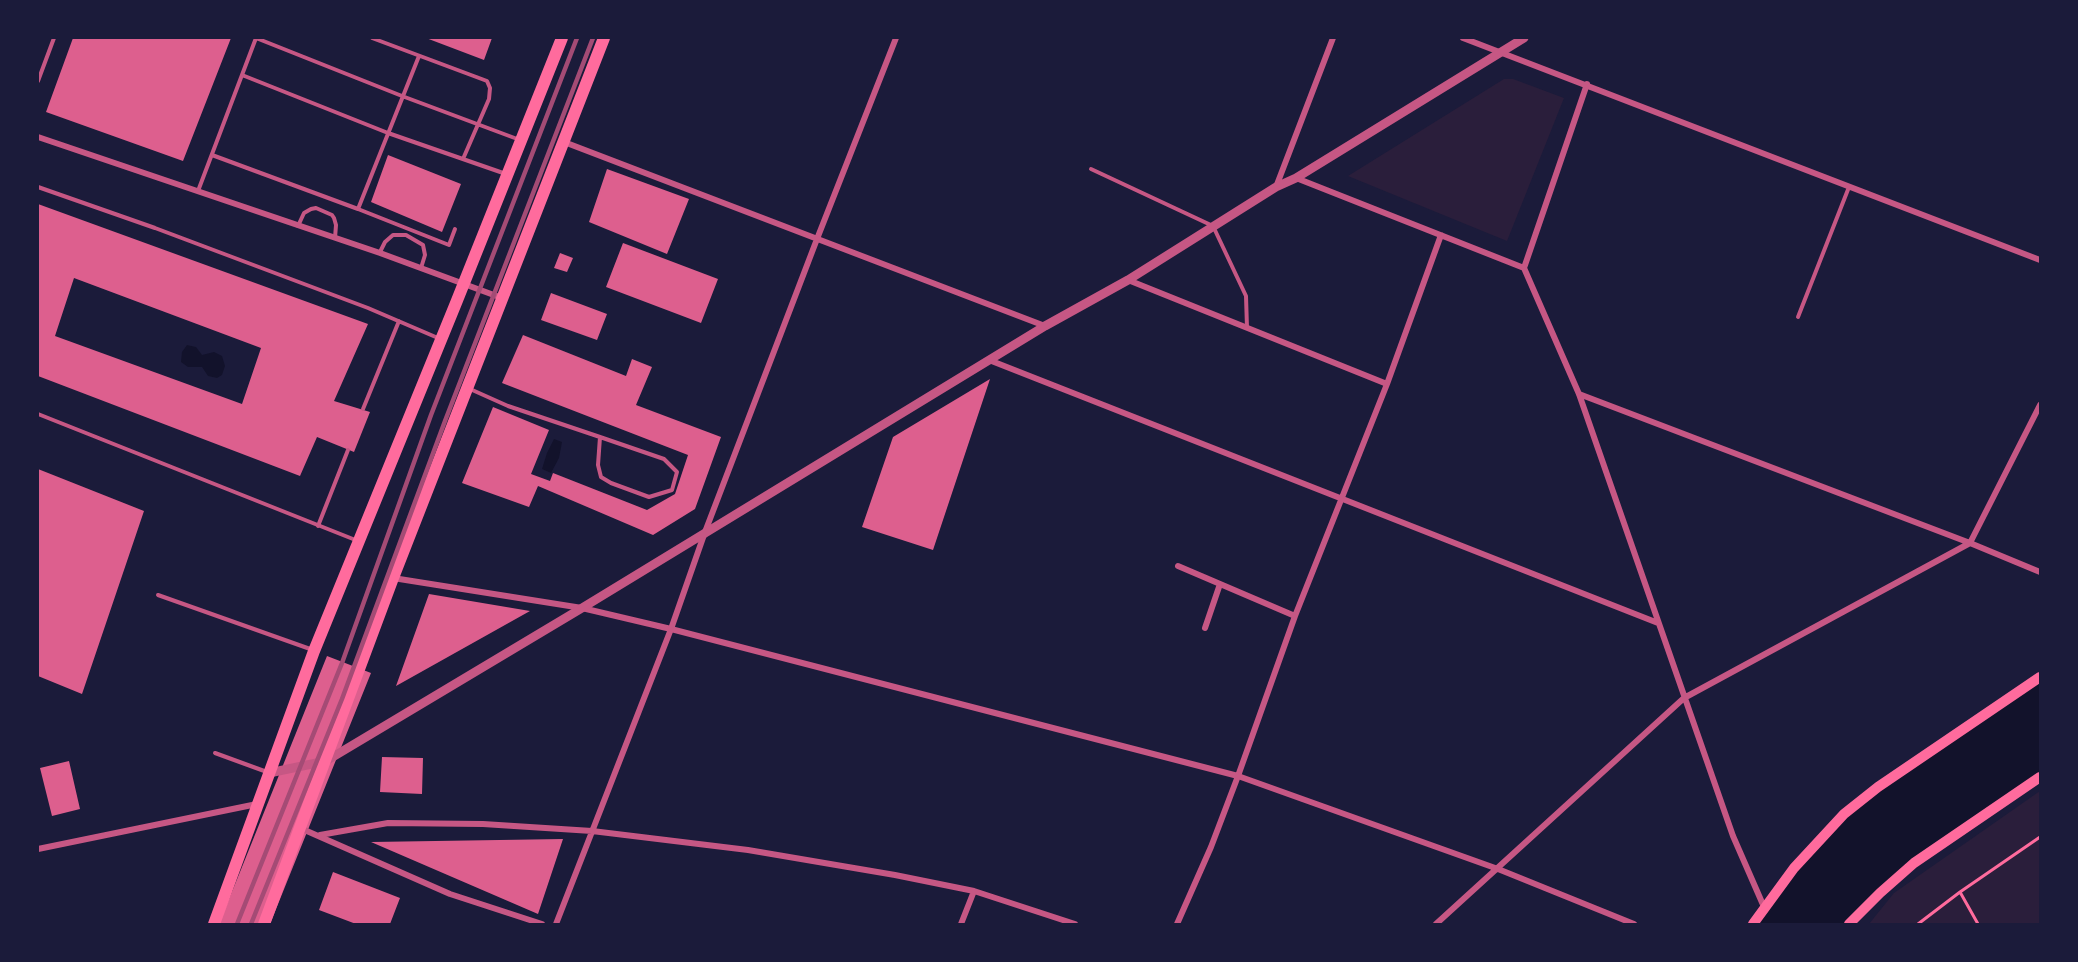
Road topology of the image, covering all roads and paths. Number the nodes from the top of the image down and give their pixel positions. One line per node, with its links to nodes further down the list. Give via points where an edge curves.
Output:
1 (54, 38): 13 (lane)
2 (256, 38): 12 (lane); 15 (lane)
3 (372, 38): 11 (lane)
4 (562, 38): 19 (highway)
5 (604, 38): 20 (highway)
6 (896, 38): 36 (street)
7 (1333, 38): 28 (street)
8 (1463, 38): 10 (street)
9 (1524, 38): 10 (street)
10 (1501, 52): 14 (street); 25 (street)
11 (419, 56): 15 (lane); 16 (lane, via 487,81 489,99)
12 (242, 75): 17 (lane); 21 (lane)
13 (38, 81)
14 (1587, 84): 26 (street); 39 (street)
15 (402, 96): 16 (lane); 17 (lane)
16 (478, 125): 19 (lane); 22 (lane)
17 (388, 133): 22 (lane); 30 (lane)
18 (38, 137): 29 (street)
19 (520, 140): 24 (highway)
20 (563, 141): 36 (street); 43 (highway)
21 (212, 155): 29 (lane); 30 (lane)
22 (463, 159): 24 (lane)
23 (1091, 169): 32 (lane)
24 (507, 174): 42 (highway)
25 (1296, 178): 28 (street); 34 (street)
26 (1849, 186): 38 (street); 44 (lane)
27 (38, 187): 45 (lane)
28 (1276, 187): 32 (street)
29 (197, 192): 31 (street)
30 (358, 209): 33 (lane, via 449,245)
31 (298, 226): 35 (street); 35 (lane, via 307,210 316,208 334,218)
32 (1213, 226): 41 (street); 47 (lane, via 1246,296)
33 (455, 230)
34 (1441, 235): 39 (street); 50 (street)
35 (335, 239): 37 (street)
36 (817, 239): 46 (street); 60 (street)
37 (380, 253): 40 (street); 40 (lane, via 393,235 406,236 423,245)
38 (2040, 260)
39 (1524, 268): 52 (street)
40 (421, 269): 42 (street)
41 (1128, 280): 46 (street); 47 (street)
42 (464, 284): 43 (street); 48 (highway)
43 (504, 298): 51 (highway)
44 (1798, 317)
45 (399, 321): 48 (lane); 54 (lane)
46 (1045, 326): 49 (street)
47 (1247, 328): 50 (street)
48 (441, 339): 61 (highway)
49 (989, 360): 58 (street); 60 (street)
50 (1387, 384): 58 (street)
51 (468, 388): 56 (lane); 65 (highway)
52 (1579, 394): 62 (street); 70 (street)
53 (2040, 405): 62 (street)
54 (363, 409)
55 (38, 414): 59 (lane)
56 (600, 437): 56 (lane, via 664,459 676,472 672,489 649,497 601,477)
57 (348, 450): 59 (lane)
58 (1342, 499): 69 (street); 70 (street)
59 (318, 526): 61 (lane)
60 (705, 532): 68 (street); 72 (street)
61 (359, 542): 73 (highway)
62 (1970, 543): 64 (street); 75 (street)
63 (1178, 566): 66 (street)
64 (2040, 572)
65 (393, 578): 68 (street); 77 (highway)
66 (1220, 584): 69 (street); 71 (street)
67 (158, 595): 73 (lane)
68 (582, 608): 72 (street); 77 (street)
69 (1295, 616): 79 (street)
70 (1658, 623): 75 (street)
71 (1205, 628)
72 (671, 629): 79 (street); 83 (street)
73 (314, 651): 78 (highway)
74 (2040, 677): 90 (main road, via 1862,799 1794,868)
75 (1684, 698): 87 (street); 90 (street, via 1733,836)
76 (215, 753): 78 (lane)
77 (326, 761): 78 (street); 82 (highway)
78 (269, 773): 81 (highway)
79 (1238, 776): 87 (street); 97 (street)
80 (2040, 777): 101 (main road, via 1914,863)
81 (257, 804): 86 (street); 91 (highway)
82 (300, 828): 84 (street); 92 (highway)
83 (591, 831): 84 (street, via 388,823); 88 (street, via 748,850); 94 (street)
84 (320, 835): 93 (street, via 450,894)
85 (2040, 837): 89 (path)
86 (38, 849)
87 (1498, 869): 98 (street); 99 (street)
88 (974, 891): 95 (street); 96 (street)
89 (1960, 892): 102 (path); 103 (path)
90 (1764, 907): 100 (main road)
91 (213, 923)
92 (264, 924)
93 (542, 924)
94 (556, 924)
95 (961, 924)
96 (1075, 924)
97 (1178, 924)
98 (1436, 924)
99 (1634, 924)
100 (1753, 924)
101 (1849, 924)
102 (1918, 924)
103 (1978, 924)

